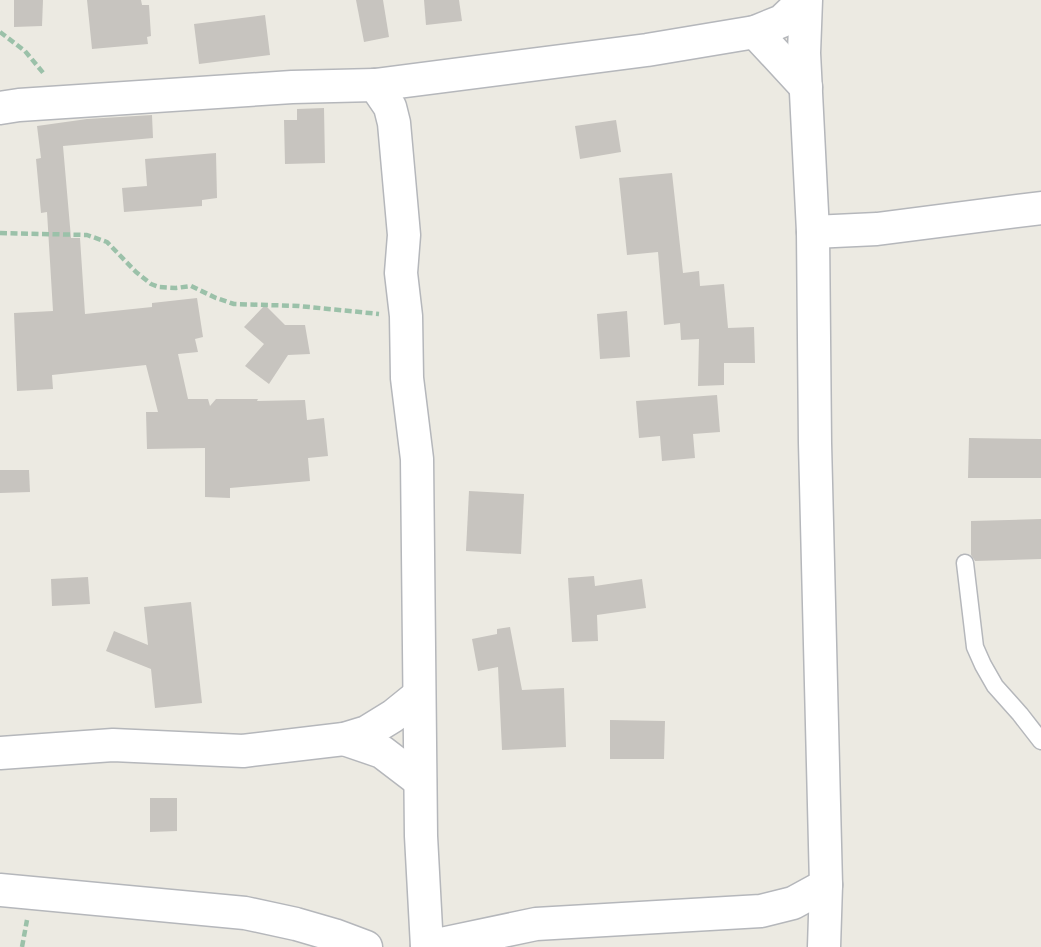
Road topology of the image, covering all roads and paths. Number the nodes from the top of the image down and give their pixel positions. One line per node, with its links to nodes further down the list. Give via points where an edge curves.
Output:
1 (805, 0): 3 (street, via 782,20); 5 (street)
2 (0, 32): 6 (path, via 25,51)
3 (755, 32): 4 (street); 5 (street)
4 (374, 85): 6 (street); 11 (street, via 390,107 394,123)
5 (806, 87): 9 (street)
6 (67, 101): 7 (street)
7 (0, 108)
8 (1041, 208): 9 (street, via 877,229)
9 (813, 232): 18 (street)
10 (0, 233): 11 (path, via 87,235 107,242 151,284 191,286 234,304)
11 (406, 316): 13 (street, via 407,378 417,459)
12 (965, 564): 15 (lane, via 975,647 983,666)
13 (419, 695): 14 (street, via 367,732); 17 (street)
14 (344, 739): 16 (street, via 243,751 113,745); 17 (street, via 382,752)
15 (1041, 741)
16 (0, 753)
17 (420, 781): 21 (street)
18 (826, 885): 21 (street, via 793,903 761,911 536,924); 22 (street)
19 (0, 890): 20 (street, via 245,913)
20 (366, 947)
21 (427, 947)
22 (824, 947)

